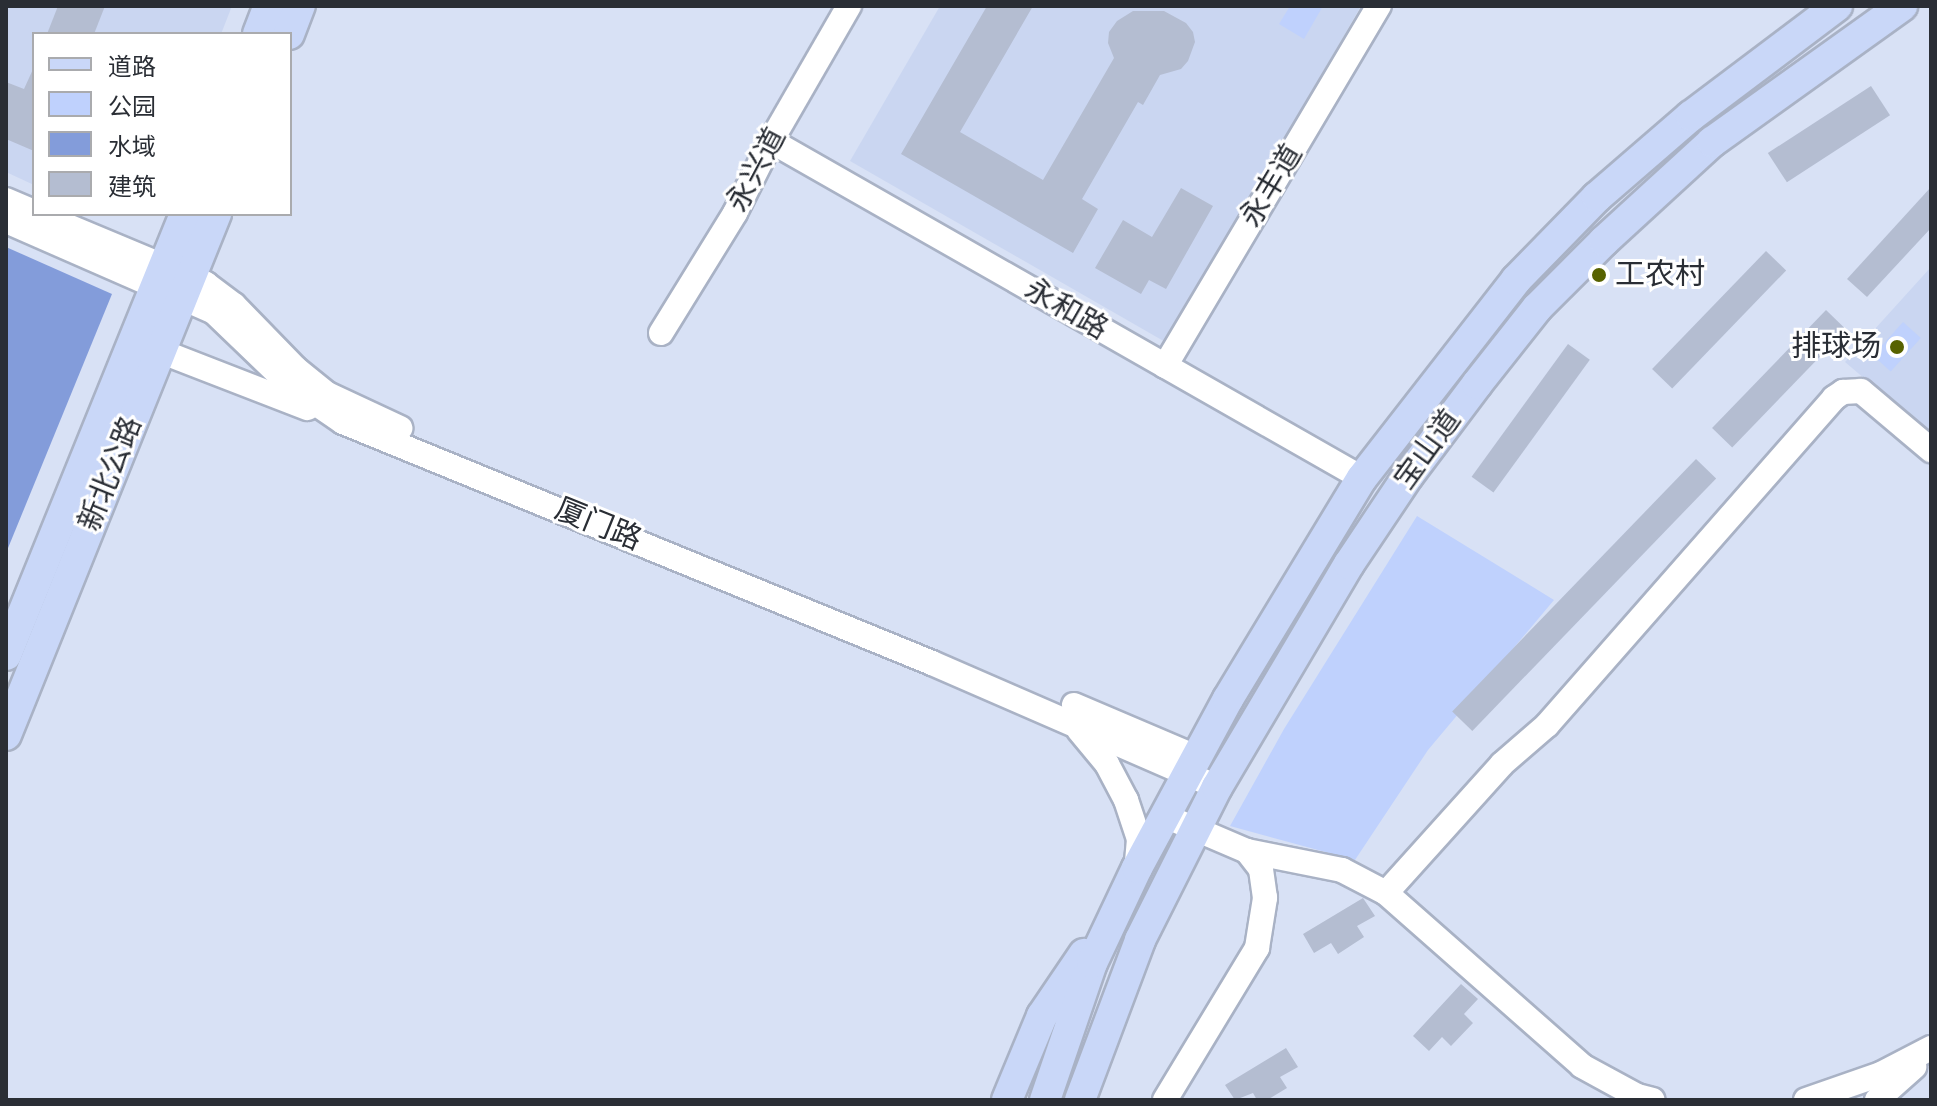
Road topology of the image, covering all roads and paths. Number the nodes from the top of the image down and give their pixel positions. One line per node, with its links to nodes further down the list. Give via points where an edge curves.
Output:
1 (269, 6): 7 (main road)
2 (300, 6): 8 (main road)
3 (849, 6): 9 (street, 永兴道)
4 (1379, 6): 19 (street, 永丰道)
5 (1837, 6): 22 (main road, 宝山道, via 1691,116 1597,197 1516,280)
6 (1902, 6): 27 (main road, 宝山道, via 1712,142 1537,308 1408,476 1349,564)
7 (259, 32)
8 (290, 32)
9 (771, 141): 17 (street, 永兴道, via 735,213); 19 (street, 永和路)
10 (6, 200): 11 (street, 厦门路)
11 (32, 211)
12 (42, 216): 16 (street, 厦门路)
13 (185, 216): 16 (main road, 新北公路)
14 (215, 216): 16 (main road, 新北公路)
15 (6, 221): 16 (street, 厦门路)
16 (173, 281): 18 (main road, 新北公路); 20 (street, 厦门路, via 214,312 292,387); 23 (main road, 新北公路); 26 (street, 厦门路, via 234,305 327,394)
17 (661, 333)
18 (160, 351): 20 (street); 25 (main road, 新北公路)
19 (1165, 366): 22 (street, 永和路)
20 (343, 422): 24 (street, 厦门路)
21 (1931, 450): 32 (street, via 1861,391 1834,398 1547,725 1502,764)
22 (1362, 478): 26 (main road, 宝山道)
23 (6, 655)
24 (1064, 719): 26 (street, 厦门路); 31 (street, via 1092,743 1117,783 1139,839)
25 (6, 735)
26 (1192, 764): 27 (street, 厦门路); 28 (main road, 宝山道)
27 (1221, 780): 29 (main road, 宝山道)
28 (1165, 816): 29 (street); 31 (main road, 宝山道)
29 (1193, 830): 30 (street); 38 (main road, 宝山道, via 1140,940)
30 (1247, 851): 32 (street, via 1342,870); 39 (street, via 1261,869 1265,898 1257,948)
31 (1137, 868): 33 (main road, 宝山道)
32 (1386, 893): 35 (street)
33 (1108, 925): 36 (main road, via 1042,1016); 37 (main road, 宝山道)
34 (1931, 1050): 42 (street); 43 (street)
35 (1582, 1066): 40 (street); 41 (street)
36 (1007, 1100)
37 (1045, 1100)
38 (1080, 1100)
39 (1165, 1100)
40 (1618, 1100)
41 (1653, 1100)
42 (1806, 1100)
43 (1877, 1100)

